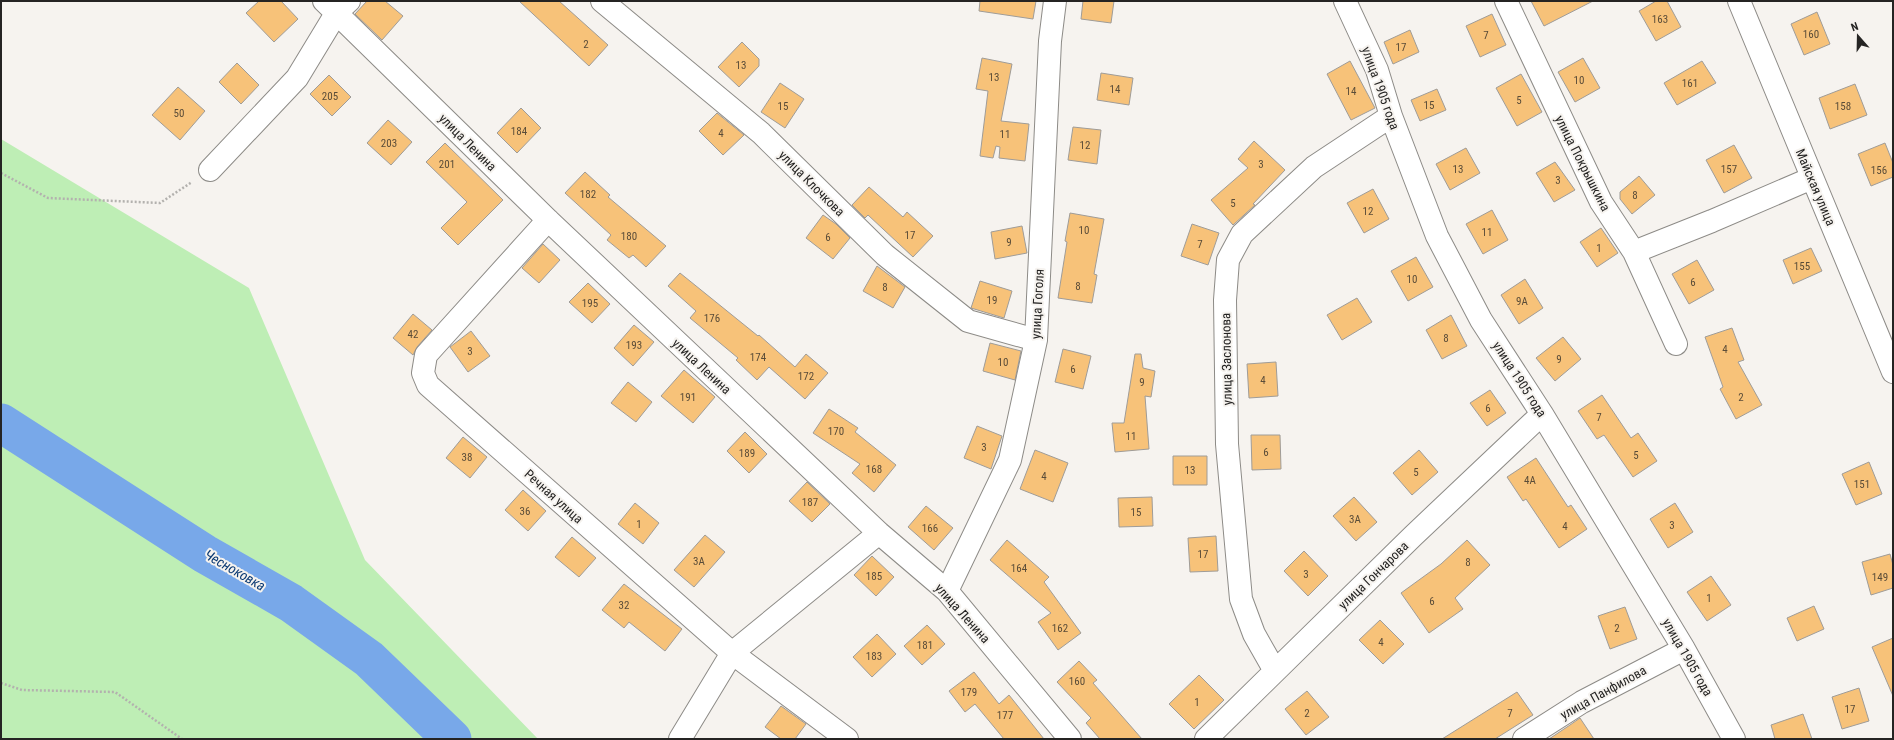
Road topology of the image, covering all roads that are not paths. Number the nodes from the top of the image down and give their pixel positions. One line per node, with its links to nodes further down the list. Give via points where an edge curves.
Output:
1 (602, 1): 12 (street, улица Клочкова, via 761,133 885,256 968,321)
2 (1055, 1): 12 (street, улица Гоголя, via 1050,41)
3 (1345, 1): 7 (street, улица 1905 года, via 1378,70)
4 (1506, 1): 11 (street, улица Покрышкина, via 1601,202)
5 (1739, 1): 9 (street, Майская улица)
6 (337, 5): 8 (street, via 297,78); 10 (street, улица Ленина)
7 (1391, 116): 15 (street, улица 1905 года, via 1437,236 1481,320); 20 (street, улица Заслонова, via 1314,166 1242,234 1228,260 1225,300 1227,444 1241,599 1254,634)
8 (210, 170)
9 (1812, 178): 11 (street); 14 (street, Майская улица)
10 (548, 220): 16 (street, улица Ленина); 19 (street, Речная улица, via 426,355 423,373 428,385)
11 (1634, 252): 13 (street, улица Покрышкина)
12 (1036, 340): 17 (street, улица Гоголя, via 1010,460)
13 (1676, 344)
14 (1893, 372)
15 (1542, 414): 18 (street, улица 1905 года); 20 (street, улица Гончарова)
16 (879, 533): 17 (street, улица Ленина); 19 (street)
17 (947, 591): 21 (street, улица Ленина)
18 (1684, 649): 25 (street, улица Панфилова, via 1582,702); 26 (street, улица 1905 года)
19 (732, 653): 22 (street); 23 (street, Речная улица)
20 (1275, 671): 24 (street, улица Гончарова)
21 (1068, 738)
22 (680, 739)
23 (847, 739)
24 (1206, 739)
25 (1524, 739)
26 (1734, 739)

